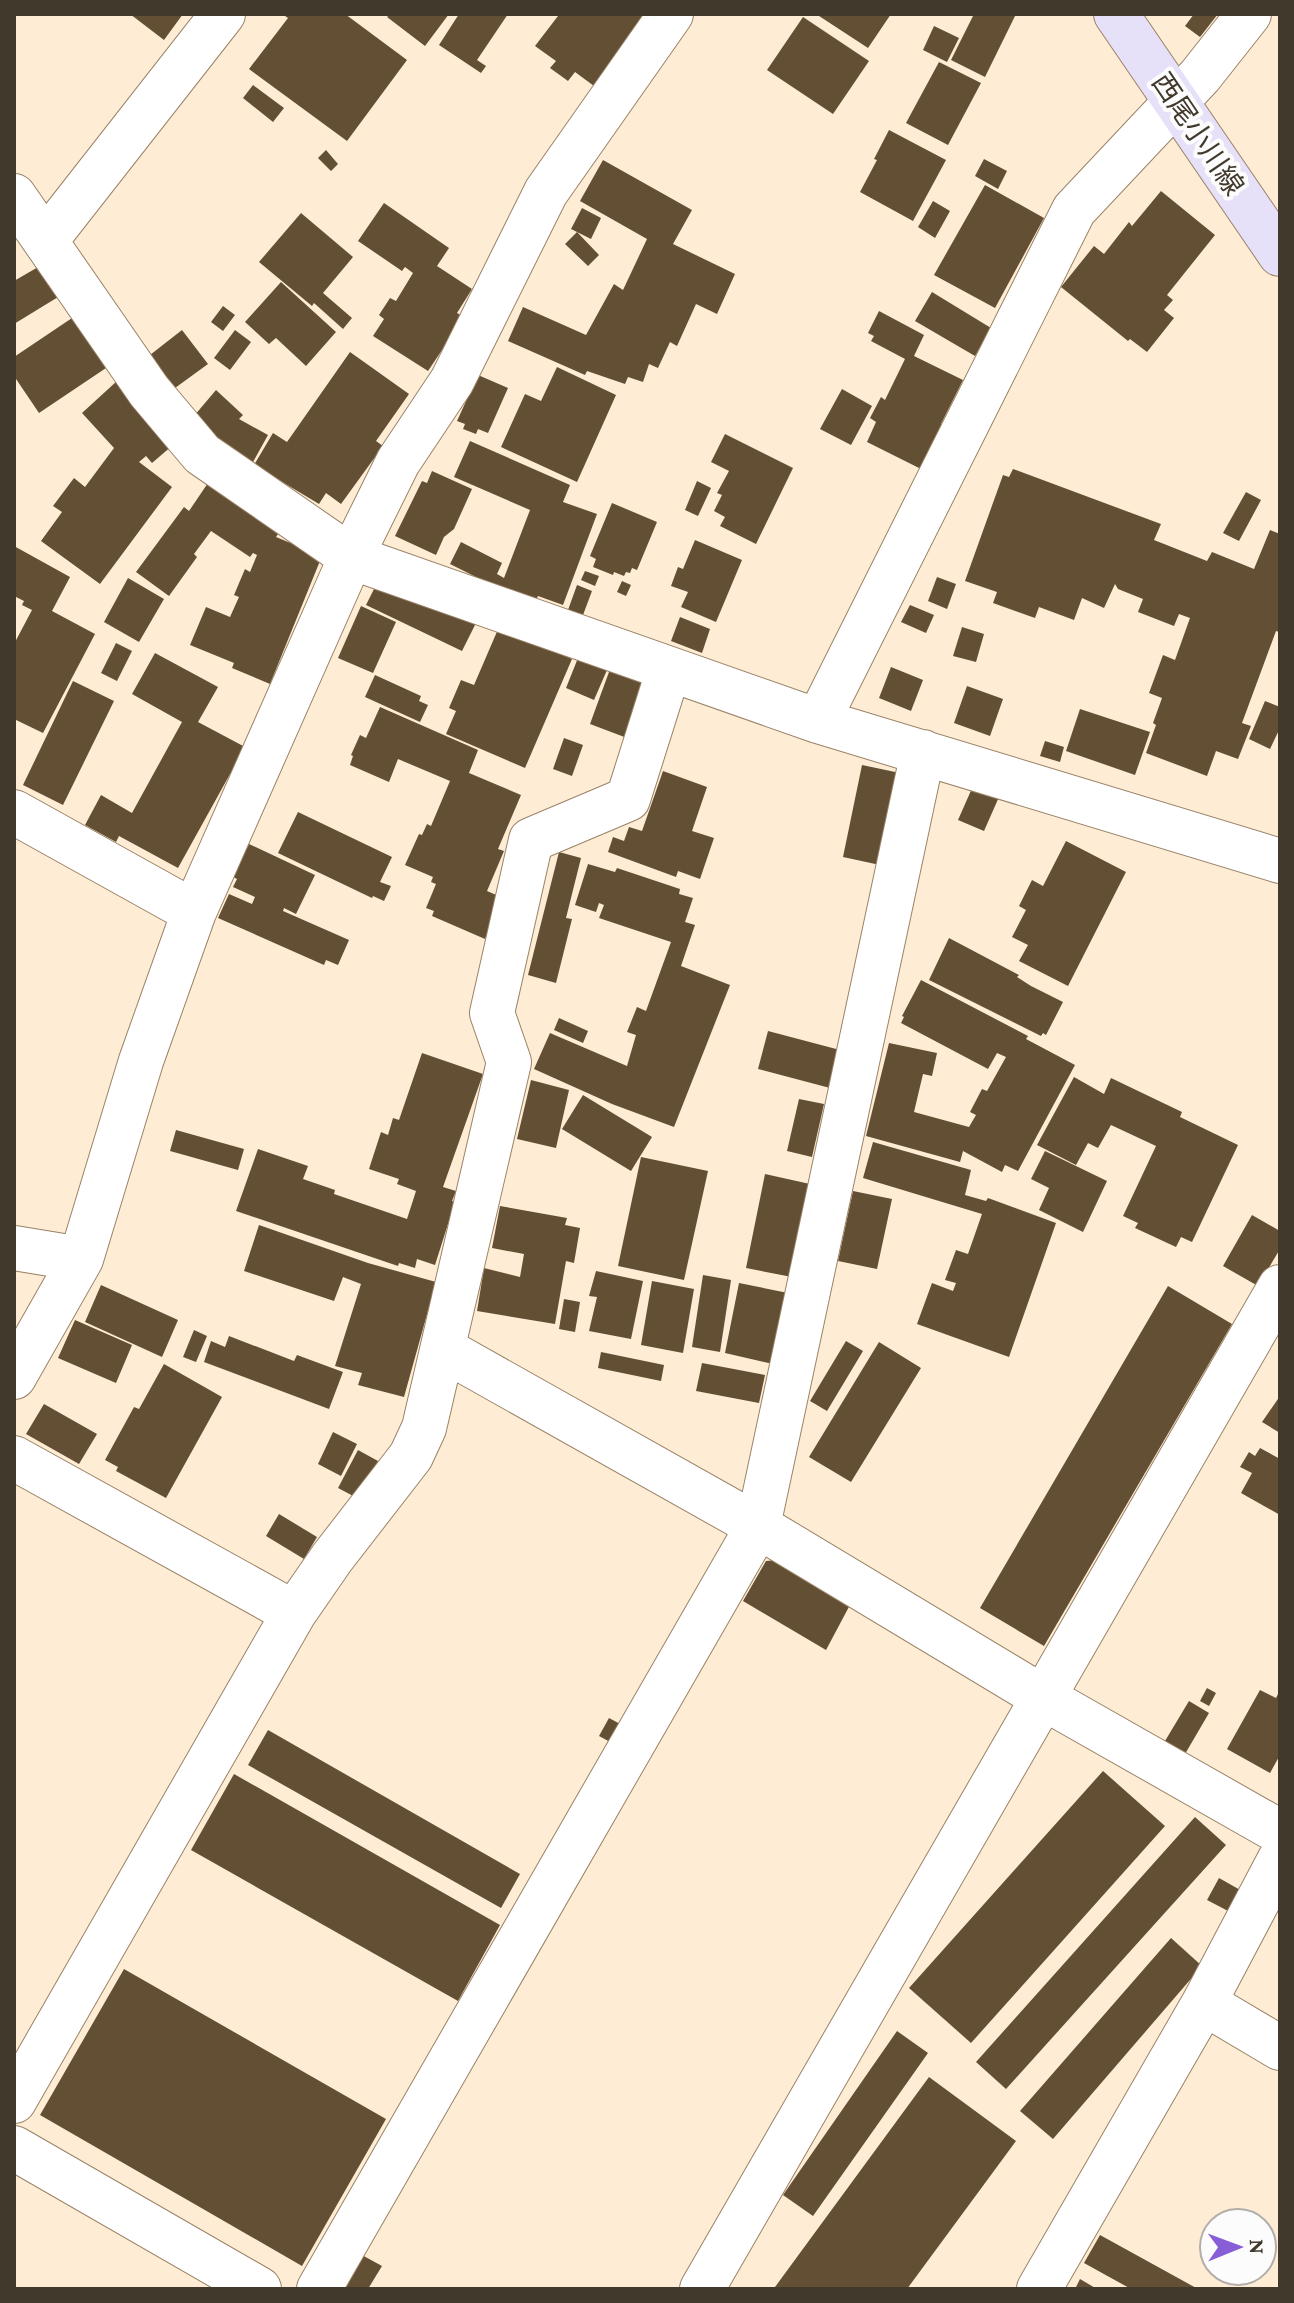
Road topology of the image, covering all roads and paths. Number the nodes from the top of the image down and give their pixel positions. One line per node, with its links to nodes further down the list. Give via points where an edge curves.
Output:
1 (223, 14): 7 (street)
2 (671, 14): 9 (street, via 546,192 452,381 398,462)
3 (1116, 14): 5 (main road, 西尾小川線)
4 (1249, 14): 5 (street)
5 (1176, 102): 8 (main road, 西尾小川線); 11 (street, via 1074,210)
6 (14, 196): 7 (street)
7 (46, 240): 9 (street, via 149,391 202,454)
8 (1280, 254)
9 (351, 557): 10 (street); 15 (street)
10 (669, 669): 11 (street); 19 (street, via 628,799 531,840 492,1013 509,1062)
11 (818, 721): 12 (street)
12 (923, 752): 14 (street); 22 (street)
13 (14, 812): 15 (street)
14 (1280, 861)
15 (194, 912): 17 (street, via 141,1061)
16 (14, 1248): 17 (street)
17 (81, 1259): 20 (street)
18 (1280, 1287): 24 (street)
19 (443, 1349): 22 (street); 23 (street, via 424,1428 411,1456)
20 (14, 1377)
21 (14, 1458): 23 (street)
22 (758, 1526): 24 (street); 32 (street)
23 (294, 1613): 29 (street)
24 (1044, 1698): 25 (street); 33 (street)
25 (1280, 1832)
26 (1280, 1859): 27 (street)
27 (1204, 2003): 28 (street); 34 (street)
28 (1280, 2048)
29 (14, 2101)
30 (14, 2148): 31 (street)
31 (259, 2289)
32 (319, 2289)
33 (702, 2289)
34 (1039, 2289)

